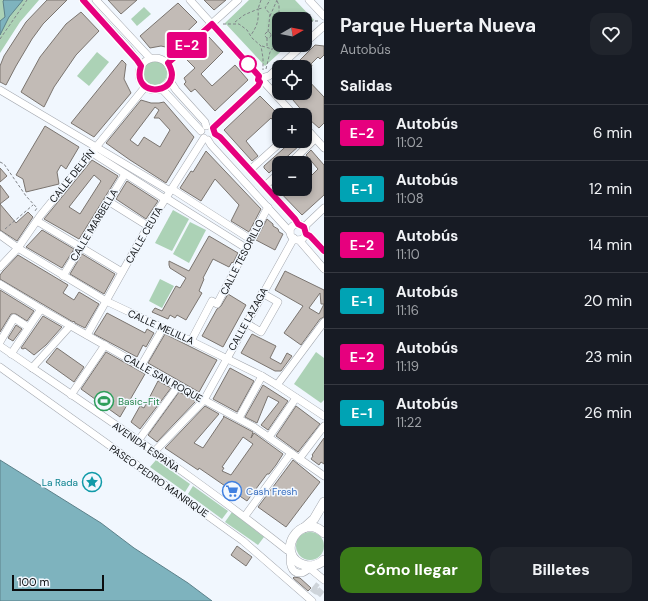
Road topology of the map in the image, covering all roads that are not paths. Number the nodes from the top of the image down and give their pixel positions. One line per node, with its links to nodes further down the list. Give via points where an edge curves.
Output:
1 (83, 0): 13 (street, via 128,48)
2 (96, 0): 11 (street)
3 (190, 0): 7 (street)
4 (238, 0): 7 (street)
5 (309, 0): 6 (street)
6 (324, 16)
7 (212, 24): 12 (street); 14 (street)
8 (324, 26): 9 (street, CALLE CEUTA)
9 (312, 37)
10 (295, 52): 14 (street, CALLE CEUTA, via 269,76)
11 (150, 58): 12 (street, via 162,59); 13 (street)
12 (168, 63): 15 (street, via 172,72)
13 (141, 66): 16 (street, via 139,77)
14 (262, 79): 19 (street); 20 (street, CALLE CEUTA, via 258,86)
15 (170, 81): 17 (street); 20 (street, via 205,122)
16 (145, 87): 17 (street, via 153,90); 25 (street, CALLE DELFÍN)
17 (162, 89): 20 (street)
18 (0, 90): 25 (street)
19 (288, 108)
20 (208, 133): 27 (street, via 220,137); 31 (street, CALLE CEUTA); 34 (street, via 211,145)
21 (312, 135): 22 (street)
22 (315, 139): 24 (street); 26 (street)
23 (274, 148): 27 (street)
24 (324, 148)
25 (93, 150): 28 (street); 31 (street); 36 (street, CALLE DELFÍN)
26 (297, 156)
27 (250, 170): 30 (street)
28 (125, 174): 32 (street); 33 (street, CALLE MARBELLA)
29 (272, 180): 30 (street)
30 (265, 186): 38 (street)
31 (171, 190): 32 (street, CALLE CEUTA); 40 (street)
32 (165, 198): 37 (street, CALLE CEUTA); 44 (street)
33 (108, 201): 37 (street); 42 (street, CALLE MARBELLA)
34 (268, 207): 40 (street, CALLE TESORILLO); 41 (street)
35 (324, 208): 38 (street)
36 (37, 221): 42 (street); 43 (street, CALLE DELFÍN)
37 (148, 226): 48 (street, CALLE CEUTA)
38 (303, 228): 41 (street, via 303,238); 41 (street, via 292,228); 45 (street)
39 (2, 232): 43 (street, CALLE MELILLA)
40 (252, 236): 44 (street, CALLE TESORILLO)
41 (294, 237): 47 (street); 51 (street, CALLE LAZAGA)
42 (80, 247): 48 (street); 49 (street, CALLE MARBELLA)
43 (18, 248): 46 (street, CALLE DELFÍN); 49 (street, CALLE MELILLA)
44 (246, 248): 60 (street, CALLE TESORILLO, via 217,304 212,301)
45 (324, 251)
46 (0, 267)
47 (324, 269)
48 (122, 272): 52 (street, CALLE CEUTA)
49 (63, 276): 52 (street, CALLE MELILLA)
50 (0, 284): 53 (street, CALLE SAN ROQUE)
51 (262, 293): 55 (street, CALLE LAZAGA); 55 (street, via 278,302 261,332)
52 (106, 302): 58 (street, CALLE MELILLA); 59 (street, CALLE CEUTA)
53 (41, 309): 56 (street, CALLE SAN ROQUE); 57 (street)
54 (324, 322): 70 (street)
55 (246, 323): 65 (street, CALLE LAZAGA)
56 (70, 326): 59 (street, CALLE SAN ROQUE); 68 (street)
57 (28, 327): 61 (street, via 14,318); 64 (street)
58 (162, 328): 60 (street, CALLE MELILLA); 66 (street)
59 (87, 335): 62 (street, CALLE SAN ROQUE)
60 (191, 341): 65 (street, CALLE MELILLA)
61 (0, 342)
62 (105, 345): 66 (street, CALLE SAN ROQUE); 72 (street)
63 (0, 346): 64 (street, AVENIDA ESPAÑA)
64 (11, 354): 68 (street, AVENIDA ESPAÑA)
65 (227, 358): 69 (street, CALLE MELILLA); 74 (street, CALLE LAZAGA)
66 (141, 366): 71 (street, CALLE SAN ROQUE)
67 (0, 367): 93 (street, PASEO PEDRO MANRIQUE, via 243,541)
68 (32, 368): 72 (street, AVENIDA ESPAÑA)
69 (262, 376): 70 (street, CALLE MELILLA); 76 (street)
70 (277, 385): 73 (street, CALLE MELILLA)
71 (178, 386): 74 (street, CALLE SAN ROQUE); 79 (street)
72 (71, 395): 79 (street, AVENIDA ESPAÑA)
73 (296, 398): 75 (street, CALLE MELILLA); 78 (street)
74 (204, 400): 76 (street, CALLE SAN ROQUE); 80 (street, CALLE LAZAGA)
75 (324, 416)
76 (239, 418): 78 (street, CALLE SAN ROQUE)
77 (324, 426): 82 (street)
78 (269, 437): 81 (street, CALLE SAN ROQUE)
79 (138, 441): 80 (street, AVENIDA ESPAÑA)
80 (154, 452): 85 (street, AVENIDA ESPAÑA)
81 (291, 453): 82 (street, CALLE SAN ROQUE); 85 (street)
82 (299, 459): 83 (street, CALLE SAN ROQUE)
83 (324, 476)
84 (324, 502): 87 (main road, via 314,519)
85 (244, 516): 89 (street, AVENIDA ESPAÑA)
86 (324, 522): 88 (main road)
87 (304, 528): 88 (main road, via 312,527); 89 (main road, via 293,536 290,543)
88 (323, 533)
89 (291, 552): 91 (main road, via 297,562)
90 (324, 560): 91 (main road)
91 (309, 566): 92 (street)
92 (324, 580)
93 (312, 601)

